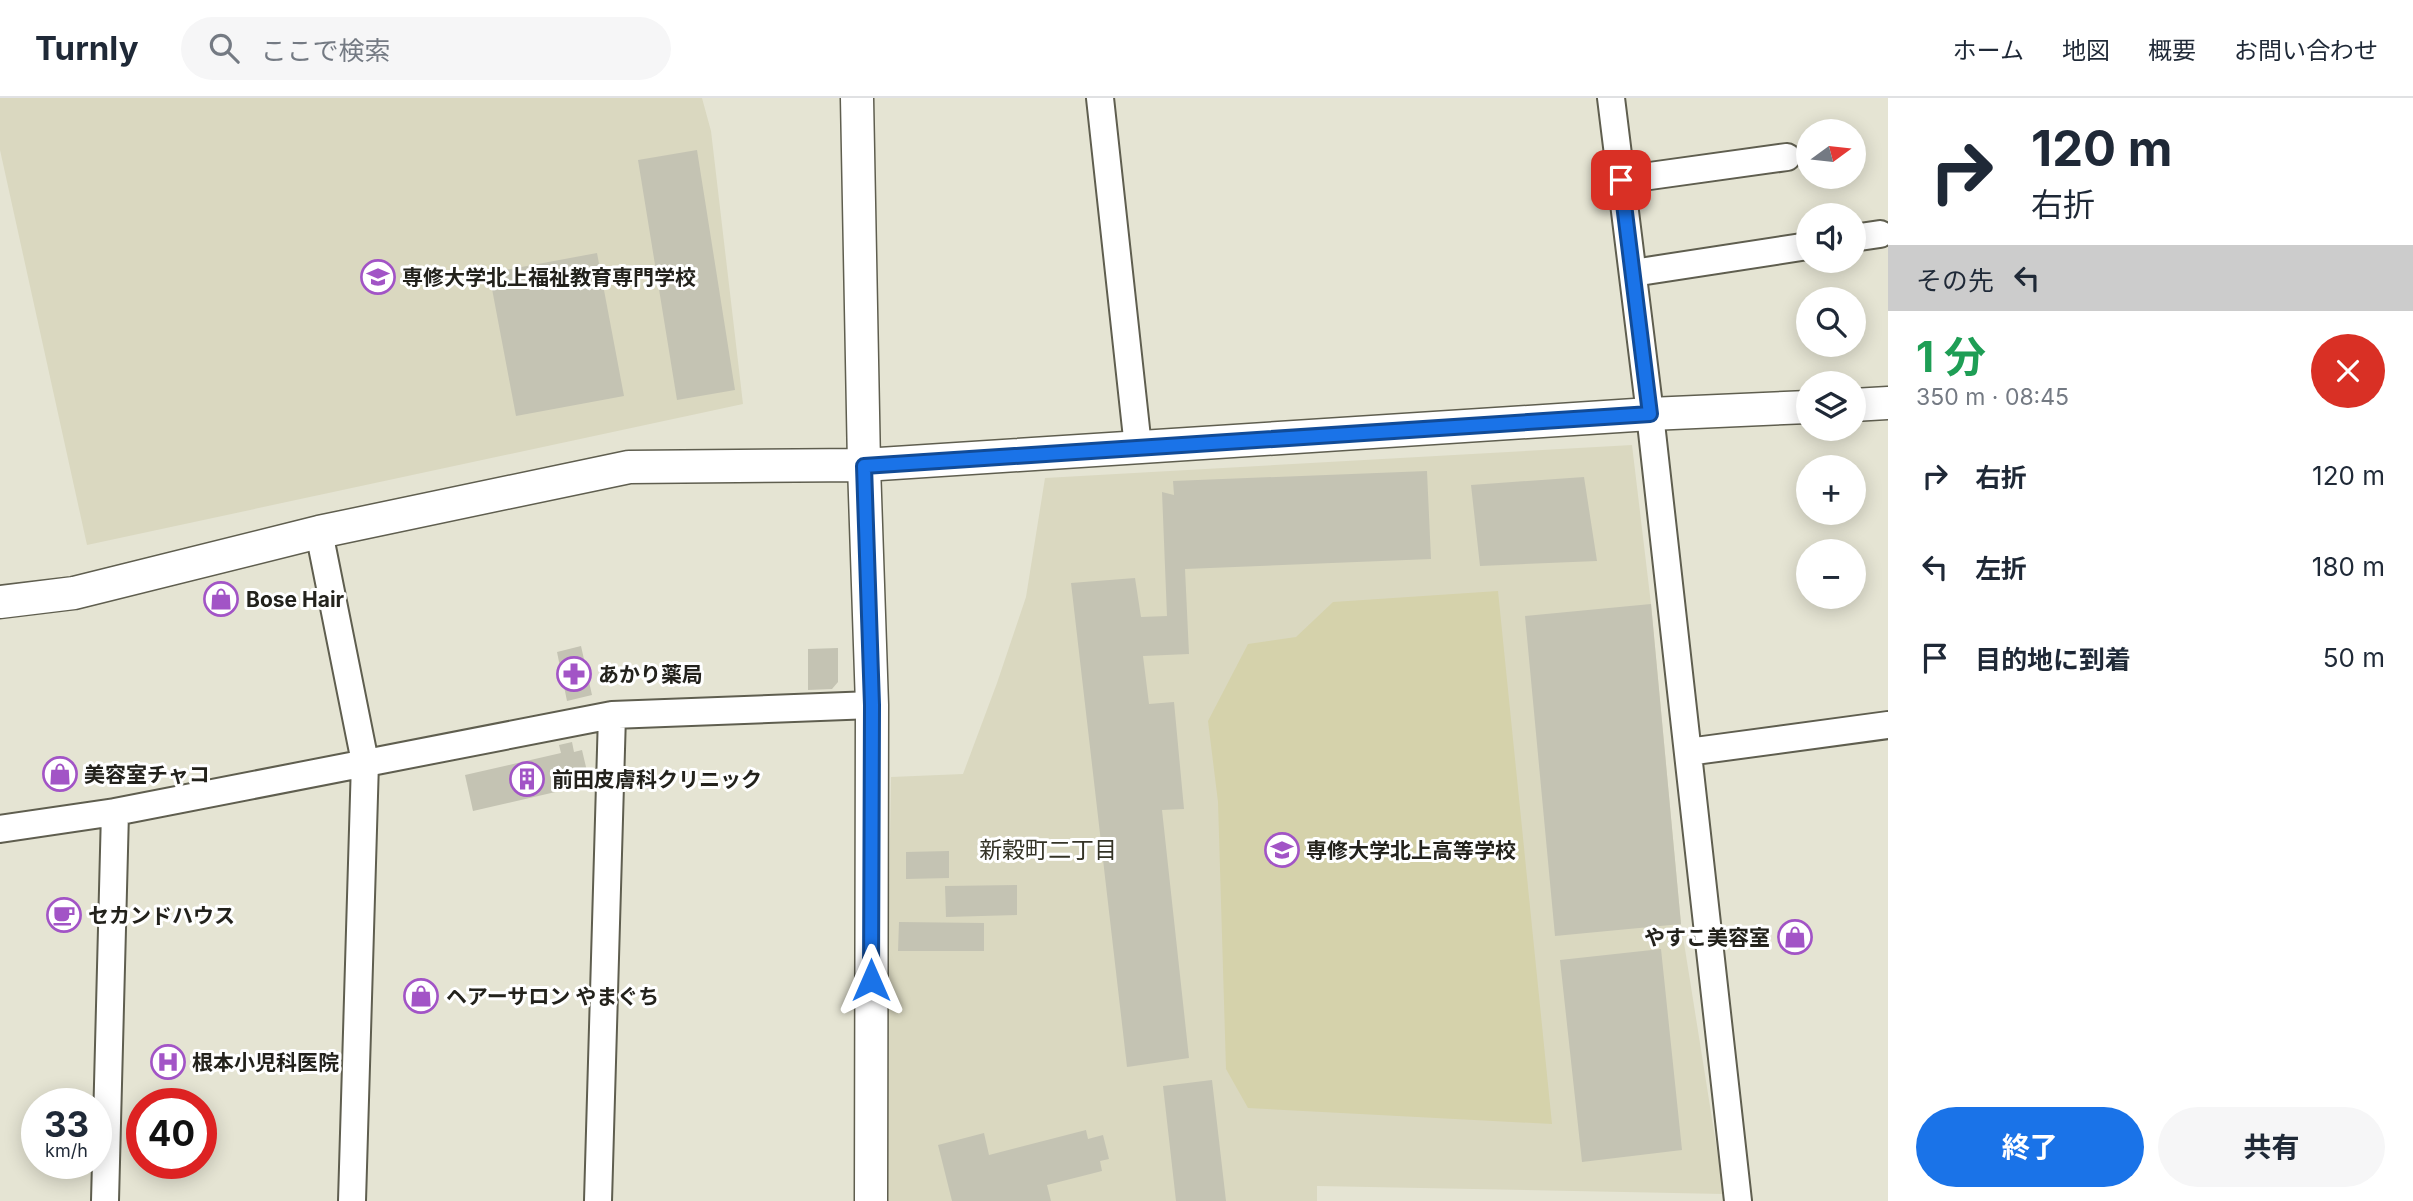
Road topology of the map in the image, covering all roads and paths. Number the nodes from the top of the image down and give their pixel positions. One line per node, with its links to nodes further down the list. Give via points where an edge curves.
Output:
1 (857, 98): 15 (street)
2 (1100, 98): 14 (street)
3 (1611, 98): 5 (street)
4 (1787, 157): 5 (street)
5 (1621, 180): 9 (street)
6 (1880, 234): 7 (street)
7 (1866, 237)
8 (1796, 248): 9 (street)
9 (1633, 274): 13 (street)
10 (1888, 403): 11 (street)
11 (1866, 404)
12 (1796, 408): 13 (street)
13 (1650, 414): 14 (street); 21 (street)
14 (1138, 447): 15 (street)
15 (864, 466): 16 (street, via 629,467); 18 (street)
16 (318, 532): 17 (street, via 74,593); 22 (street)
17 (0, 602)
18 (872, 705): 19 (street); 28 (street)
19 (612, 715): 22 (street); 27 (street)
20 (1888, 725): 21 (street)
21 (1688, 752): 29 (street)
22 (365, 762): 23 (street); 26 (street)
23 (115, 812): 24 (street); 25 (street)
24 (0, 829)
25 (104, 1201)
26 (352, 1201)
27 (598, 1201)
28 (871, 1201)
29 (1738, 1201)

